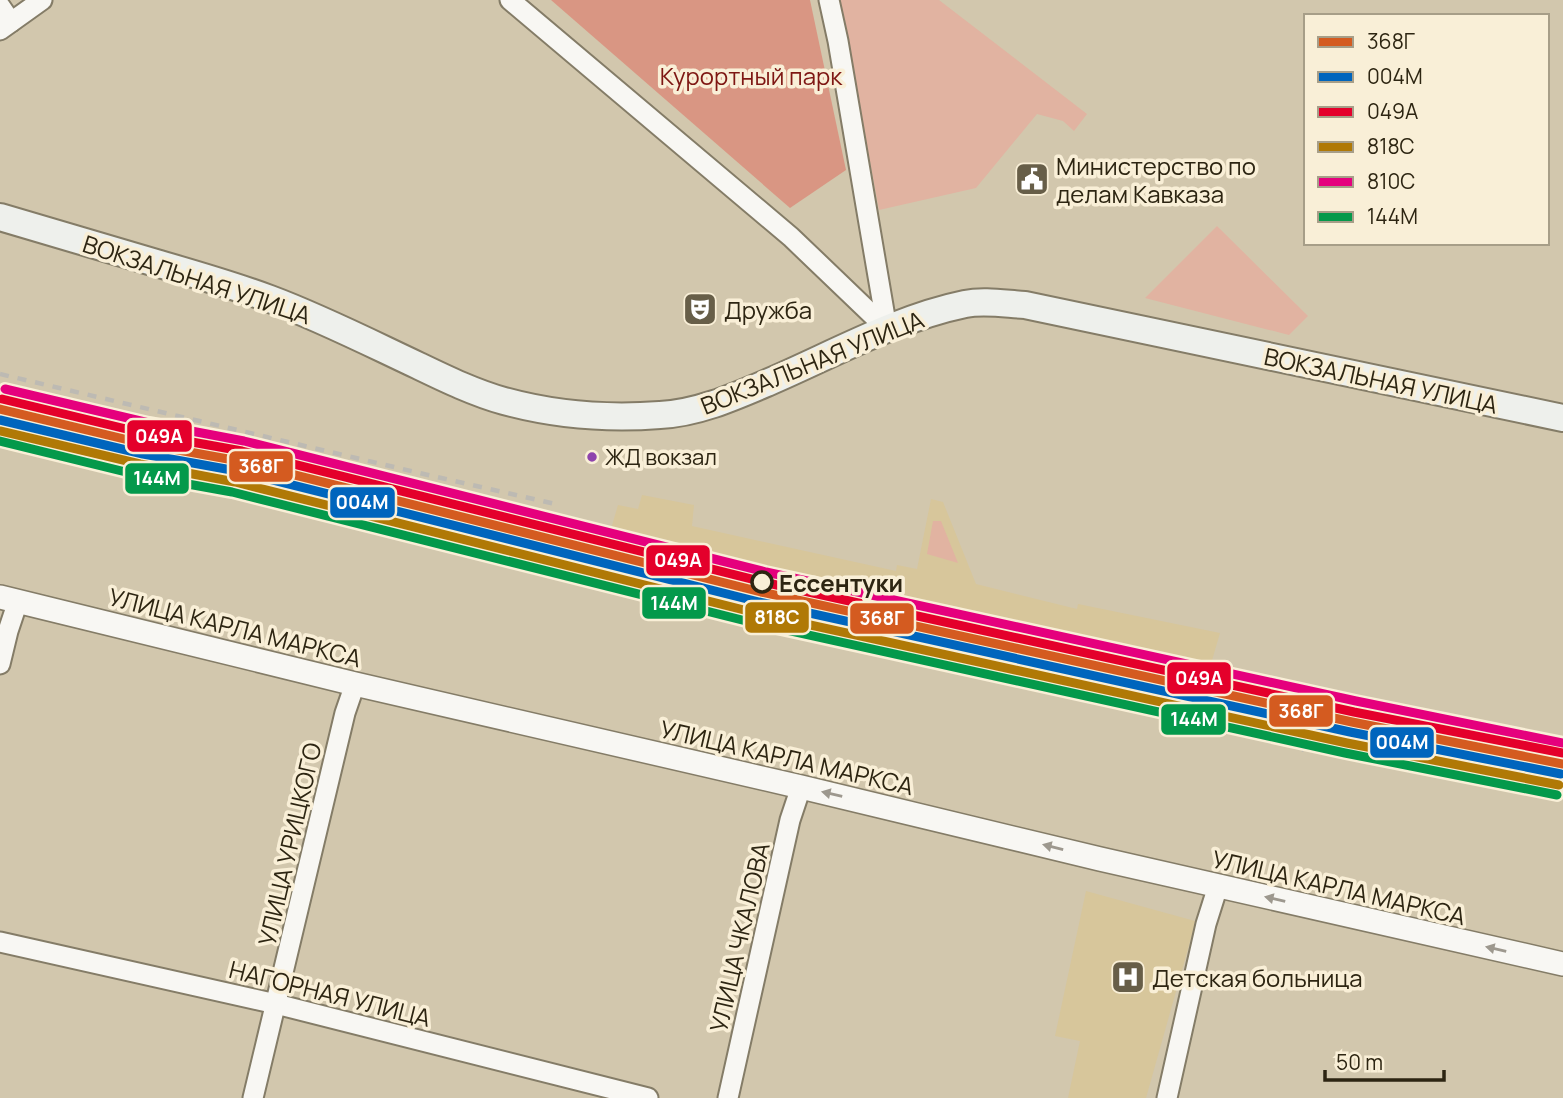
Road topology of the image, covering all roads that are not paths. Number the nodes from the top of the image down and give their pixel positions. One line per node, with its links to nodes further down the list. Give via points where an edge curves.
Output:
1 (41, 0): 4 (street)
2 (510, 0): 6 (street, via 791,237)
3 (829, 0): 6 (street)
4 (4, 19)
5 (0, 217): 6 (main road, ВОКЗАЛЬНАЯ УЛИЦА, via 270,299 467,388 543,411 623,417 696,410)
6 (887, 329): 7 (main road, ВОКЗАЛЬНАЯ УЛИЦА, via 967,303 1025,305)
7 (1563, 418)
8 (9, 599): 9 (street); 10 (street, УЛИЦА КАРЛА МАРКСА)
9 (0, 664)
10 (355, 684): 11 (street, УЛИЦА КАРЛА МАРКСА); 15 (street, УЛИЦА УРИЦКОГО)
11 (801, 787): 12 (street, УЛИЦА КАРЛА МАРКСА, one-way to 11); 18 (street, УЛИЦА ЧКАЛОВА)
12 (1218, 886): 14 (street, УЛИЦА КАРЛА МАРКСА, one-way to 12); 19 (street)
13 (0, 942): 15 (street, НАГОРНАЯ УЛИЦА)
14 (1563, 964)
15 (276, 1004): 16 (street, УЛИЦА УРИЦКОГО); 17 (street, НАГОРНАЯ УЛИЦА)
16 (253, 1098)
17 (648, 1098)
18 (728, 1098)
19 (1167, 1098)

